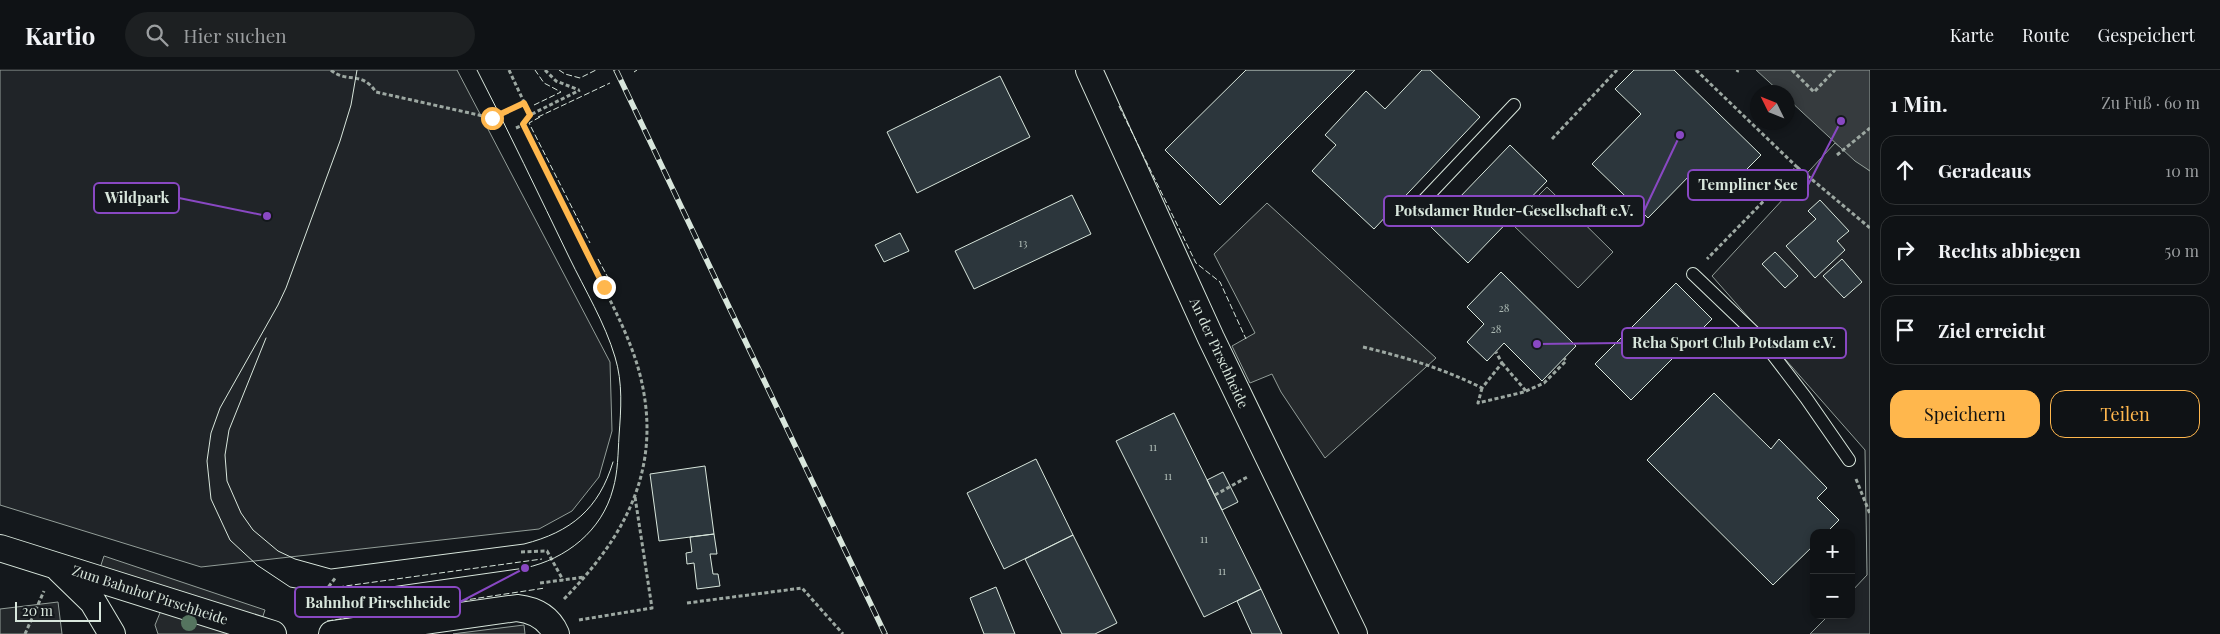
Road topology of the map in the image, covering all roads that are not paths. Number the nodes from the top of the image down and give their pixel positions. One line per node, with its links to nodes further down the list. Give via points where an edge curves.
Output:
1 (1089, 70): 12 (street, An der Pirschheide, via 1211,338)
2 (1514, 105): 3 (lane)
3 (1408, 217)
4 (1693, 274): 5 (lane, via 1761,339)
5 (1849, 460)
6 (0, 548): 7 (street, Zum Bahnhof Pirschheide)
7 (55, 564): 10 (street, Zum Bahnhof Pirschheide, via 94,602); 11 (street, Zum Bahnhof Pirschheide)
8 (324, 624): 9 (street, via 517,608 532,611)
9 (551, 626)
10 (112, 634)
11 (273, 634)
12 (1354, 634)

